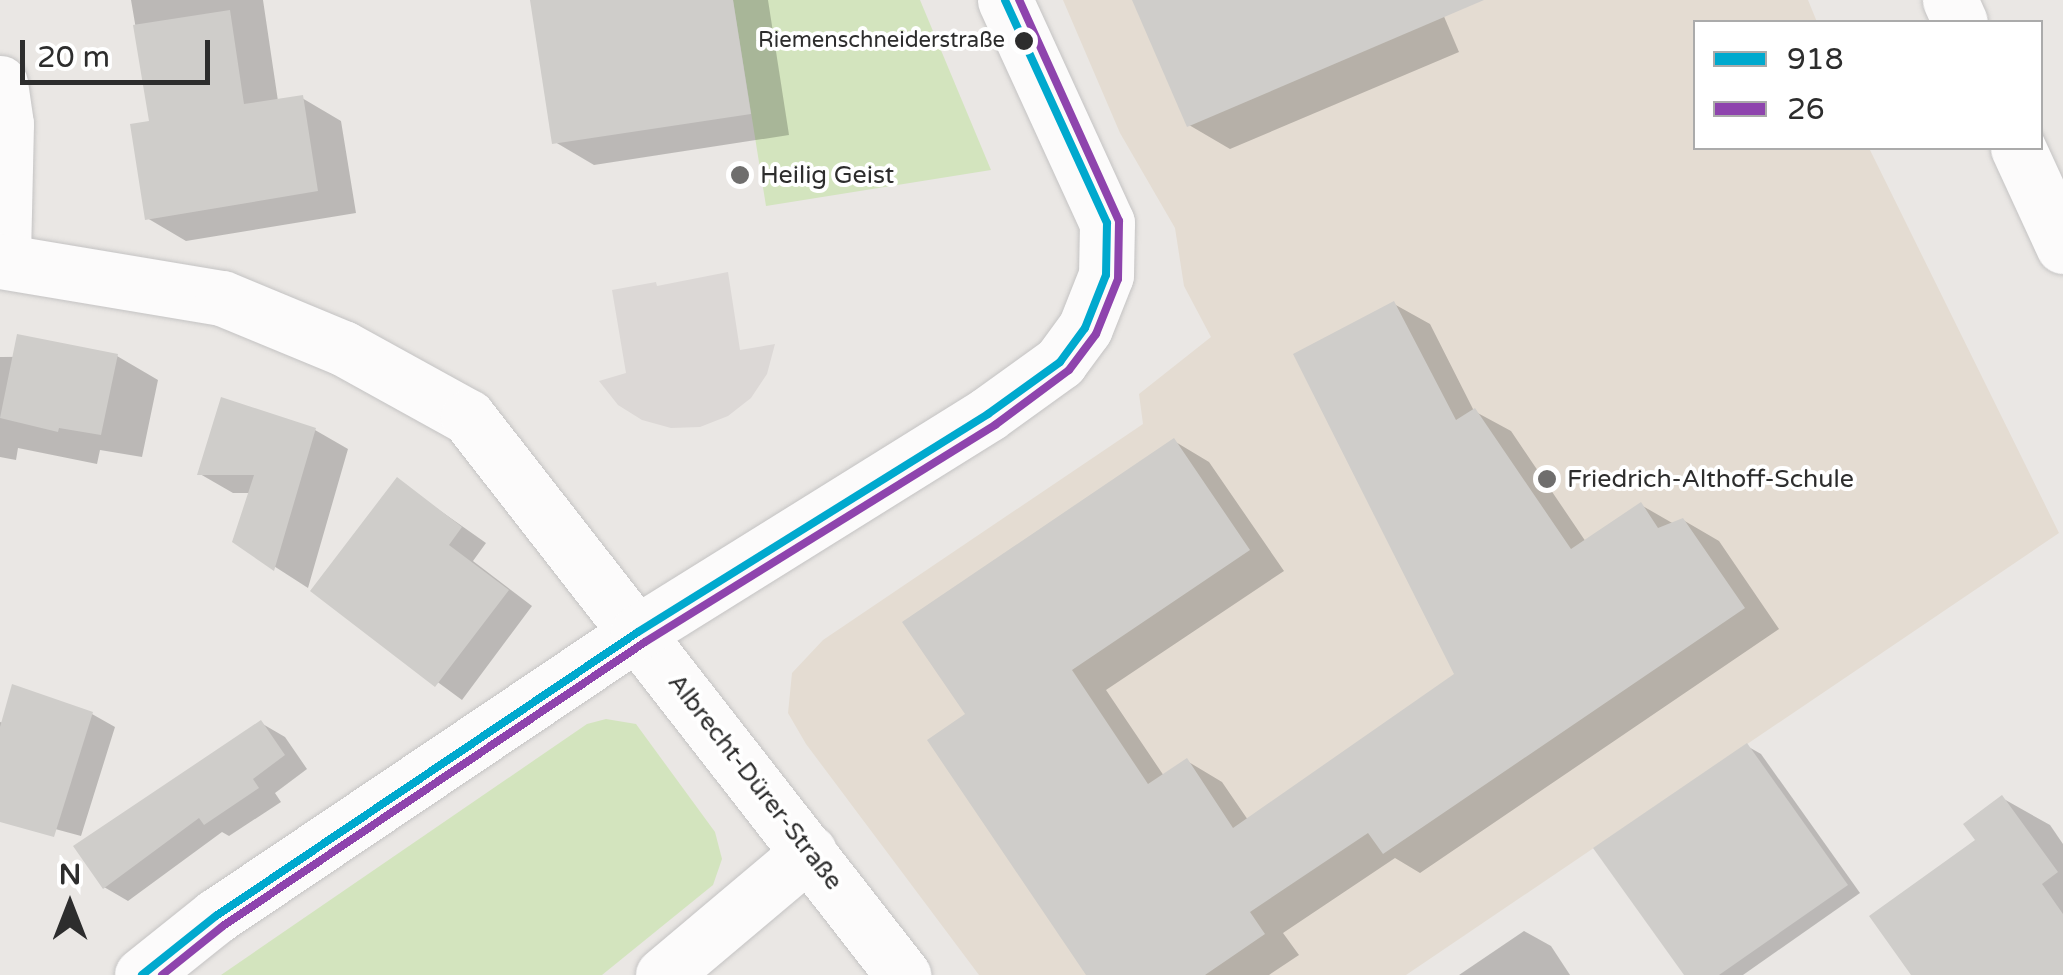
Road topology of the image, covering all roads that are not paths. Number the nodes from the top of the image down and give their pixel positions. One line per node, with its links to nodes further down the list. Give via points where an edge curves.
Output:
1 (1005, 0): 6 (street, via 1107,223 1106,275 1085,328 1060,362 988,414)
2 (0, 83): 5 (street, via 6,124)
3 (2019, 150): 4 (street)
4 (2063, 246)
5 (1, 261): 6 (street, Albrecht-Dürer-Straße, via 222,298 343,348 468,417)
6 (638, 632): 7 (street, Albrecht-Dürer-Straße); 8 (street, via 216,916)
7 (809, 852): 9 (street); 10 (street, Albrecht-Dürer-Straße)
8 (142, 975)
9 (663, 975)
10 (903, 975)

